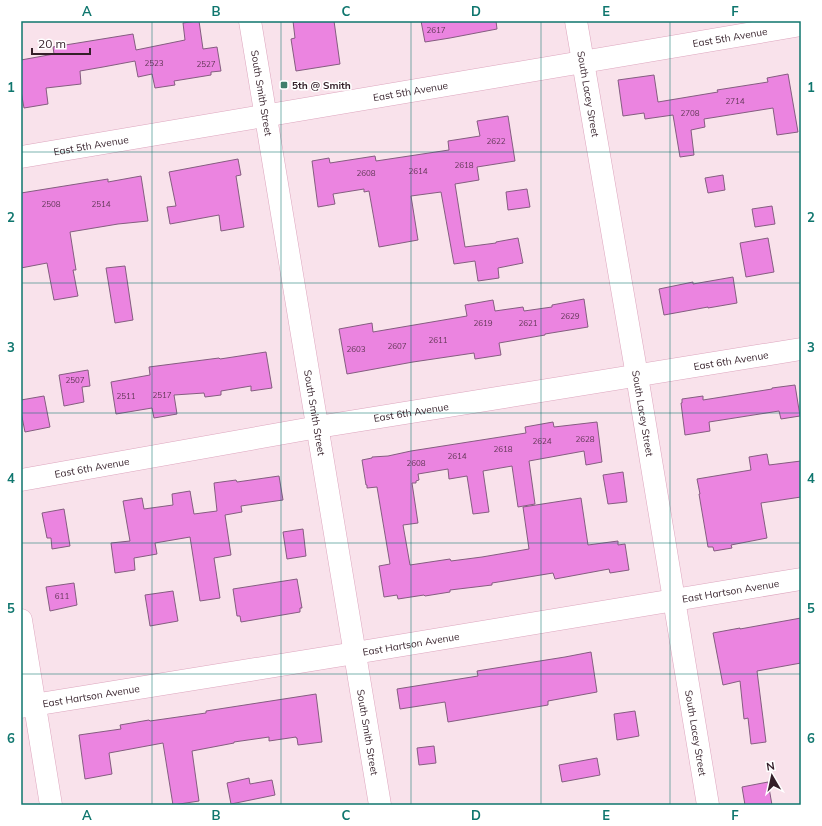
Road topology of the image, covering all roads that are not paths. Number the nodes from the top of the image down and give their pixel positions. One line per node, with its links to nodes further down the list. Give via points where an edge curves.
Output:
1 (250, 21): 5 (street, South Smith Street)
2 (576, 21): 4 (street, South Lacey Street)
3 (801, 25): 4 (street, East 5th Avenue)
4 (583, 62): 5 (street, East 5th Avenue); 8 (street, South Lacey Street)
5 (265, 116): 6 (street, East 5th Avenue); 9 (street, South Smith Street)
6 (21, 157)
7 (801, 349): 8 (street, East 6th Avenue)
8 (637, 376): 9 (street, East 6th Avenue); 12 (street, South Lacey Street)
9 (318, 427): 10 (street, East 6th Avenue); 14 (street, South Smith Street)
10 (21, 480)
11 (801, 579): 12 (street, East Hartson Avenue)
12 (674, 600): 14 (street, East Hartson Avenue); 18 (street, South Lacey Street)
13 (21, 620): 15 (street)
14 (355, 653): 15 (street, East Hartson Avenue); 17 (street, South Smith Street)
15 (28, 705): 16 (street)
16 (51, 805)
17 (380, 805)
18 (708, 805)

